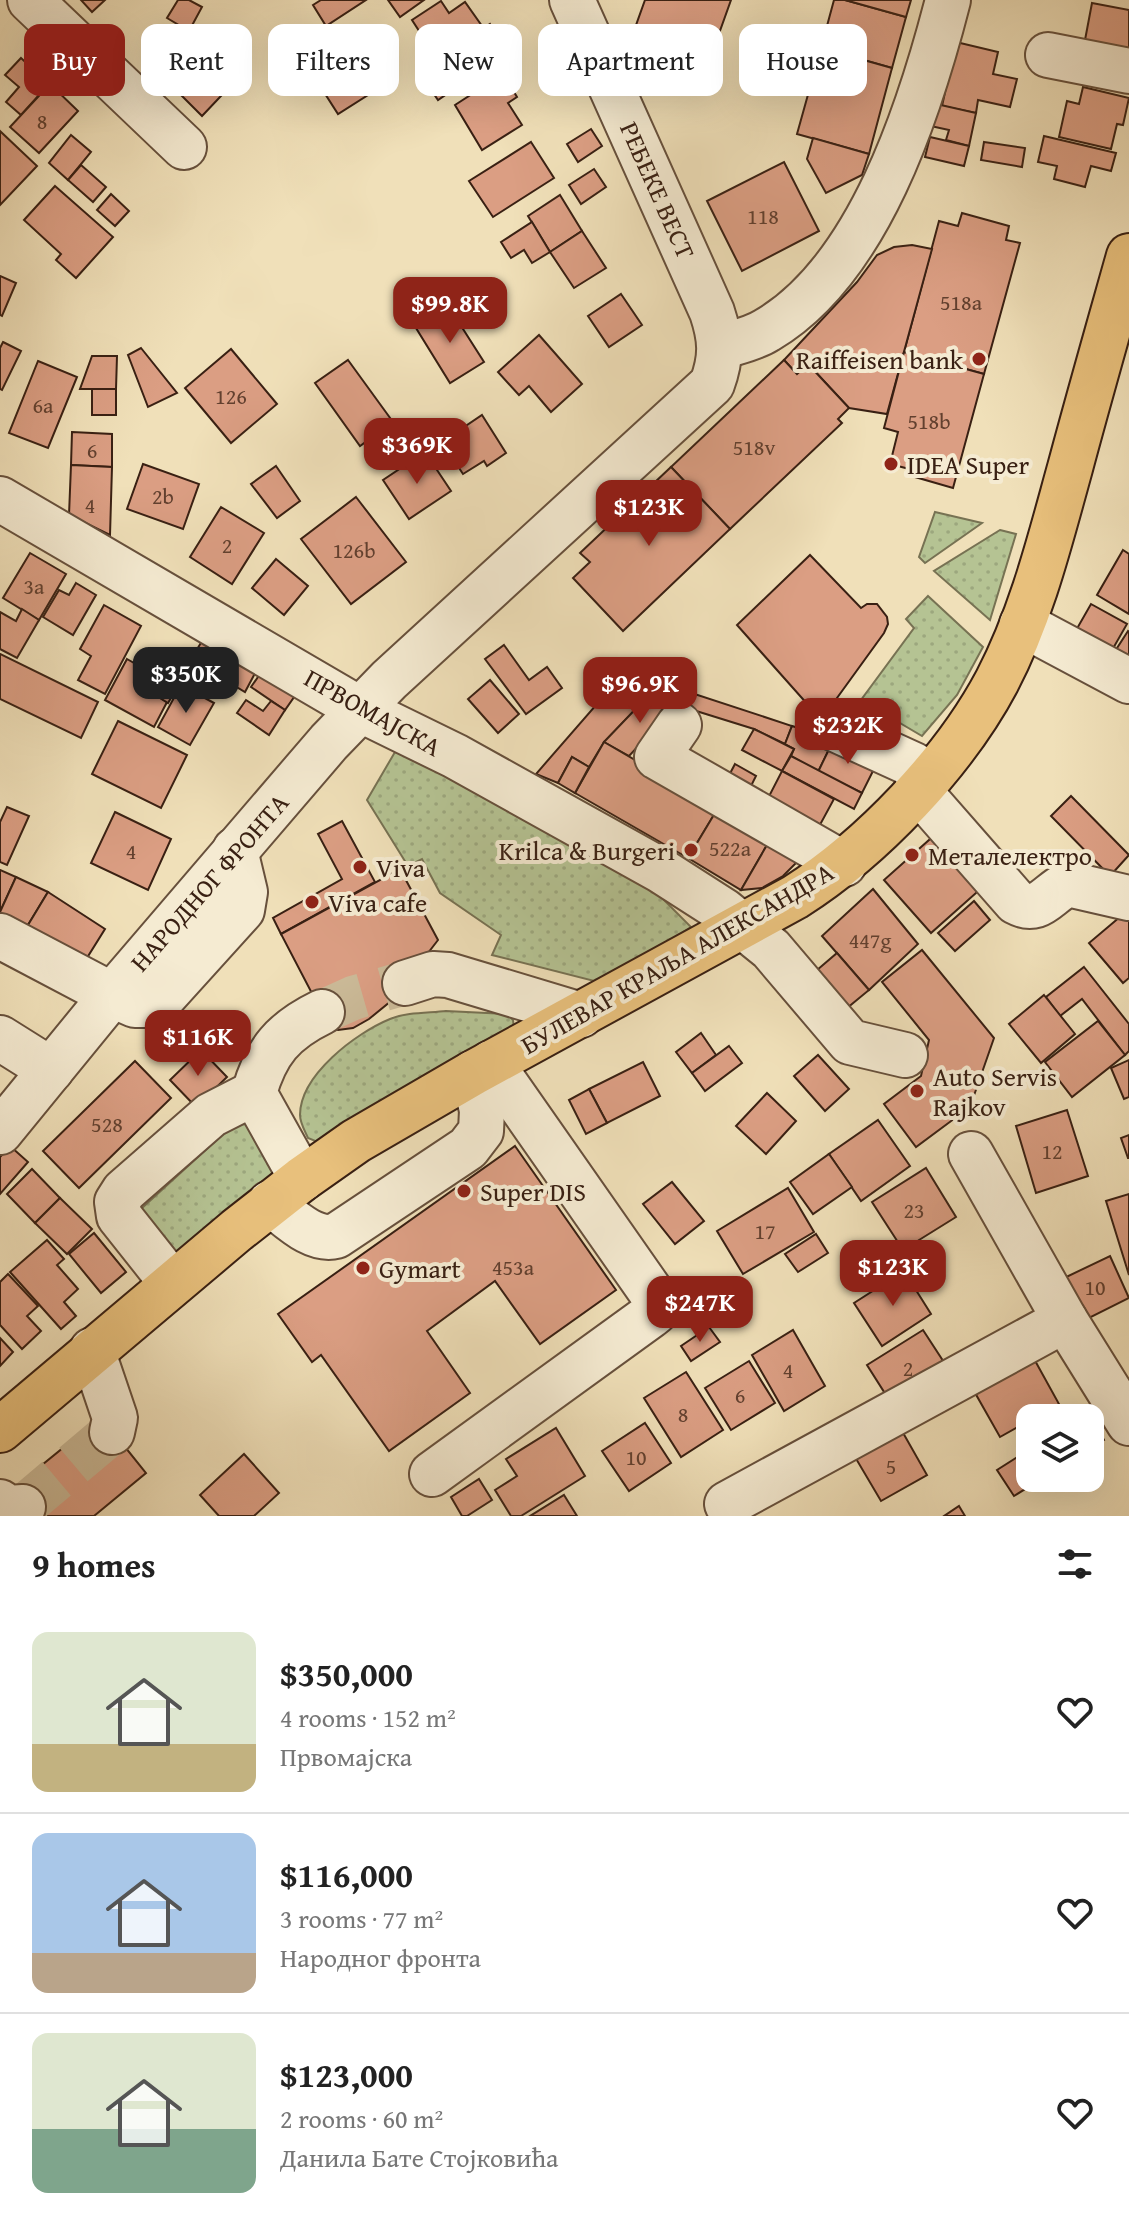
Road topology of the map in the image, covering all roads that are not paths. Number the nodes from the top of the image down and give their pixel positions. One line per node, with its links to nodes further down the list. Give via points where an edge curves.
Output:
1 (30, 0): 6 (street)
2 (948, 0): 8 (street, via 897,158 845,275)
3 (591, 10): 8 (street, РЕБЕКЕ ВЕСТ, via 712,312)
4 (1048, 55): 5 (street)
5 (1129, 71)
6 (184, 147)
7 (1129, 256): 10 (main road, БУЛЕВАР КРАЉА АЛЕКСАНДРА)
8 (716, 365): 12 (street, НАРОДНОГ ФРОНТА)
9 (0, 499): 12 (street, ПРВОМАЈСКА)
10 (1022, 624): 11 (street); 15 (main road, БУЛЕВАР КРАЉА АЛЕКСАНДРА, via 990,693 949,751)
11 (1129, 681)
12 (361, 710): 18 (street, ПРВОМАЈСКА, via 660,870); 21 (street, НАРОДНОГ ФРОНТА)
13 (679, 725): 16 (street, via 657,757)
14 (833, 728): 15 (street)
15 (916, 777): 16 (main road, БУЛЕВАР КРАЉА АЛЕКСАНДРА, via 868,843); 17 (street, via 1016,902 1037,907 1068,884)
16 (844, 864): 18 (main road, БУЛЕВАР КРАЉА АЛЕКСАНДРА)
17 (1129, 898)
18 (743, 927): 23 (main road, БУЛЕВАР КРАЉА АЛЕКСАНДРА); 25 (street, ПРВОМАЈСКА, via 771,949 850,1042)
19 (0, 936): 21 (street)
20 (405, 983): 23 (street, via 448,975)
21 (112, 995): 27 (street, НАРОДНОГ ФРОНТА)
22 (322, 1012): 28 (street, via 273,1047)
23 (581, 1015): 26 (main road, БУЛЕВАР КРАЉА АЛЕКСАНДРА)
24 (0, 1038): 27 (street)
25 (905, 1055)
26 (482, 1068): 31 (main road, БУЛЕВАР КРАЉА АЛЕКСАНДРА, via 356,1141); 31 (street, via 481,1131 468,1148 336,1236 314,1235); 38 (street, via 658,1302 650,1316)
27 (51, 1070): 29 (street, НАРОДНОГ ФРОНТА)
28 (254, 1093): 31 (street); 32 (street, via 211,1115 117,1202 119,1216)
29 (0, 1132)
30 (971, 1154): 33 (street)
31 (286, 1191): 32 (main road, БУЛЕВАР КРАЉА АЛЕКСАНДРА)
32 (172, 1283): 34 (main road, БУЛЕВАР КРАЉА АЛЕКСАНДРА)
33 (1065, 1320): 35 (street); 39 (street)
34 (92, 1350): 36 (main road, БУЛЕВАР КРАЉА АЛЕКСАНДРА); 37 (street, via 115,1418)
35 (1129, 1423)
36 (0, 1430)
37 (112, 1432)
38 (432, 1474)
39 (727, 1504)

